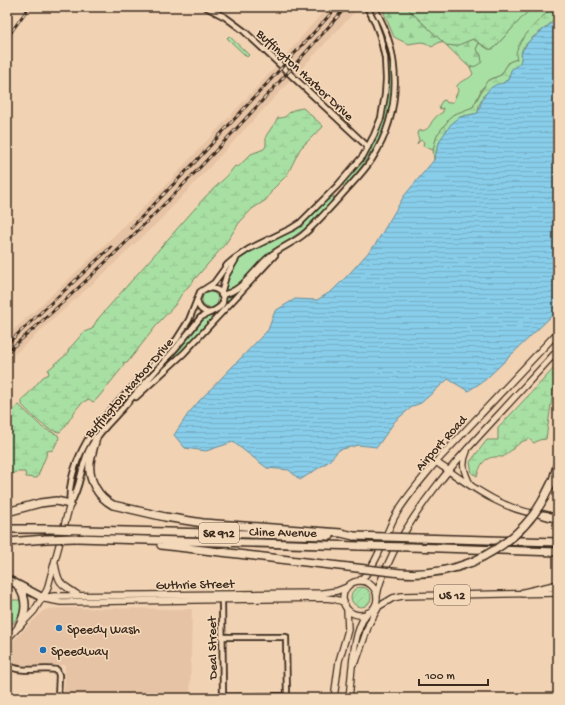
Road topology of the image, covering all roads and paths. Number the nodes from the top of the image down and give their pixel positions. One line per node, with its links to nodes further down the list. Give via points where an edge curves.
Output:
1 (206, 7): 4 (street, Buffington Harbor Drive, via 244,31)
2 (374, 7): 5 (street, via 384,25 395,71 394,103 385,135 372,160 358,177 314,225)
3 (367, 8): 4 (street, via 382,42 386,79 381,118)
4 (368, 147): 6 (street, via 353,168 300,222)
5 (283, 248): 8 (street, via 270,256 234,291); 13 (street, via 184,353)
6 (240, 254): 7 (street, via 227,265 214,283); 8 (street, via 230,267)
7 (206, 288): 8 (street, via 215,288); 9 (street, via 200,292)
8 (221, 295): 10 (street, via 220,308)
9 (197, 300): 10 (street, via 200,308); 20 (street, Buffington Harbor Drive, via 186,326 177,339 90,435 78,461 69,492)
10 (212, 313): 13 (street, Buffington Harbor Drive, via 200,318 175,350)
11 (558, 332): 16 (main road, Airport Road)
12 (558, 350): 15 (main road, Airport Road)
13 (122, 408): 14 (street, Buffington Harbor Drive)
14 (96, 438): 20 (street, Buffington Harbor Drive, via 88,450 76,495); 25 (highway, via 90,464 93,483 104,499 113,505 203,523)
15 (468, 448): 18 (main road, Airport Road); 19 (main road, via 463,469)
16 (436, 462): 18 (main road); 32 (main road, Airport Road, via 401,507 369,572)
17 (558, 463): 26 (highway, bridge, via 544,498 530,520 515,536 493,552 472,562 439,572 401,573)
18 (448, 470): 19 (main road); 39 (main road, Airport Road, via 409,524 381,578)
19 (472, 486): 22 (main road, via 507,506)
20 (70, 504): 21 (highway, via 56,501 40,503); 30 (main road)
21 (7, 512)
22 (544, 515): 23 (highway)
23 (558, 517)
24 (7, 529): 25 (highway, Cline Avenue / SR 912, bridge)
25 (354, 536): 28 (highway, Cline Avenue / SR 912, bridge)
26 (119, 540): 27 (highway, Cline Avenue / SR 912, bridge, via 76,538); 29 (highway, Cline Avenue / SR 912, bridge)
27 (7, 542)
28 (558, 542)
29 (558, 552)
30 (55, 560): 38 (main road, via 60,582); 40 (main road, via 47,590)
31 (7, 580): 34 (highway)
32 (359, 581): 35 (main road); 39 (main road, via 372,585)
33 (558, 585): 36 (highway, US 12)
34 (18, 586): 40 (highway); 47 (highway, via 25,604)
35 (347, 587): 41 (main road, Guthrie Street, via 333,592 313,593); 43 (main road, via 343,593)
36 (523, 593): 37 (main road); 44 (main road, US 12, via 406,595 397,596)
37 (558, 593)
38 (78, 595): 40 (main road, Guthrie Street); 41 (main road, Guthrie Street)
39 (377, 596): 46 (main road, via 376,605)
40 (42, 598): 41 (main road, Guthrie Street, via 56,602); 47 (main road, via 34,611)
41 (120, 598): 42 (main road, Guthrie Street)
42 (222, 600): 43 (main road, Guthrie Street, via 324,598); 48 (street, Deal Street)
43 (344, 602): 45 (main road)
44 (382, 604): 46 (main road, US 12); 50 (main road, via 369,624)
45 (347, 609): 46 (main road, via 357,614); 54 (main road, via 348,630 339,660)
46 (369, 612): 50 (main road, via 359,626)
47 (19, 626): 49 (main road)
48 (222, 637): 52 (street, via 286,637); 52 (street, Deal Street, via 223,697)
49 (7, 639)
50 (353, 664): 55 (main road)
51 (7, 665): 53 (street, via 20,669 57,670)
52 (287, 697)
53 (58, 698)
54 (334, 698)
55 (349, 698)

